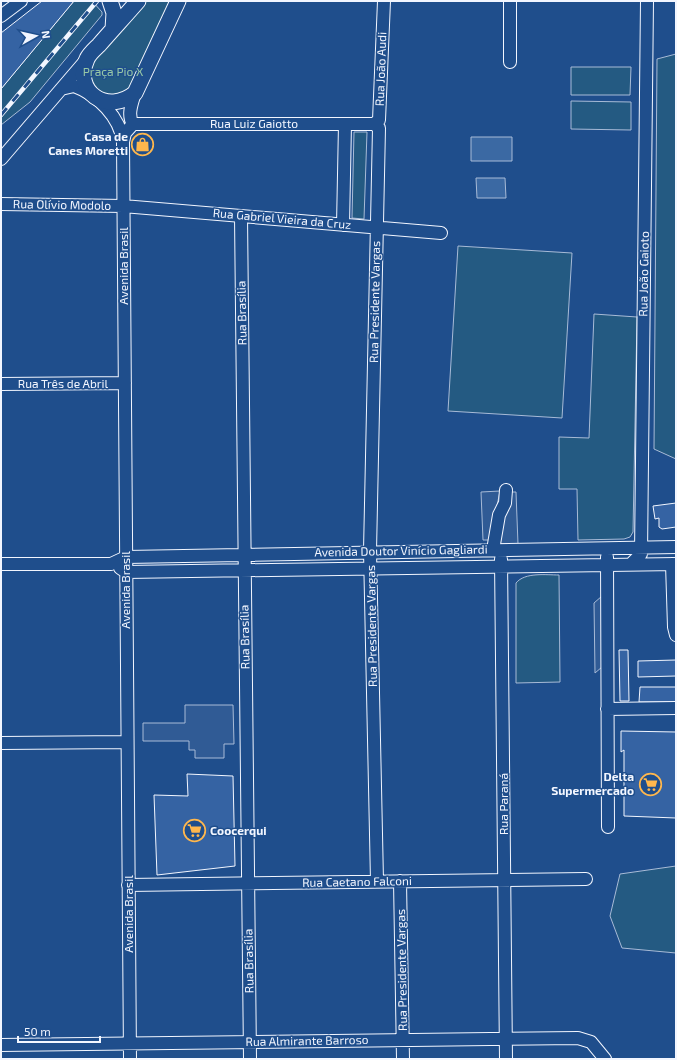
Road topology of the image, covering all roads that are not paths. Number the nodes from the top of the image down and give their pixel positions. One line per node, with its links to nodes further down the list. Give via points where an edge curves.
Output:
1 (21, 1): 8 (street)
2 (110, 1): 9 (main road, via 114,13)
3 (138, 1): 9 (main road)
4 (384, 1): 17 (street, Rua João Audi, via 379,120)
5 (510, 1): 11 (street)
6 (647, 1): 31 (street, Rua João Gaioto)
7 (174, 5): 13 (main road)
8 (1, 16)
9 (113, 29): 10 (main road)
10 (87, 59): 12 (street); 14 (main road, via 84,74 86,85)
11 (510, 62)
12 (61, 89): 14 (street, via 74,86); 19 (street)
13 (135, 93): 14 (main road, via 119,103); 15 (street, via 130,111)
14 (98, 100): 18 (street, via 118,124)
15 (133, 124): 16 (street, Rua Luiz Gaiotto); 18 (street, via 125,133)
16 (346, 124): 17 (street, Rua Luiz Gaiotto); 23 (street)
17 (374, 124): 24 (street, Rua João Audi, via 379,128)
18 (122, 142): 21 (street, Avenida Brasil)
19 (1, 159)
20 (1, 204): 21 (street, Rua Olívio Modolo)
21 (123, 206): 22 (street, Rua Gabriel Vieira da Cruz); 26 (street, Avenida Brasil)
22 (241, 216): 23 (street, Rua Gabriel Vieira da Cruz); 34 (street, Rua Brasília)
23 (343, 225): 24 (street, Rua Gabriel Vieira da Cruz)
24 (376, 228): 25 (street, Rua Gabriel Vieira da Cruz); 33 (street, Rua Presidente Vargas)
25 (441, 233)
26 (124, 383): 27 (street, Rua Três de Abril); 35 (street, Avenida Brasil)
27 (1, 384)
28 (506, 490): 32 (street, Rua Paraná, via 499,515)
29 (676, 547): 31 (street, Avenida Doutor Vinício Gagliardi)
30 (615, 548): 31 (street, Avenida Doutor Vinício Gagliardi); 32 (street, Avenida Doutor Vinício Gagliardi); 40 (street, via 606,558)
31 (641, 548): 38 (street, via 641,554)
32 (497, 550): 33 (street, Avenida Doutor Vinício Gagliardi); 41 (street, Rua Paraná)
33 (370, 551): 34 (street, Avenida Doutor Vinício Gagliardi); 42 (street, Rua Presidente Vargas)
34 (245, 554): 35 (street, Avenida Doutor Vinício Gagliardi); 43 (street, Rua Brasília)
35 (126, 557): 37 (street); 44 (street, Avenida Brasil)
36 (1, 564): 37 (street)
37 (111, 564): 44 (street)
38 (632, 564): 39 (street, Avenida Doutor Vinício Gagliardi); 40 (street, Avenida Doutor Vinício Gagliardi)
39 (674, 564): 45 (street)
40 (607, 565): 41 (street, Avenida Doutor Vinício Gagliardi); 47 (street)
41 (502, 566): 42 (street, Avenida Doutor Vinício Gagliardi); 52 (street, Rua Paraná)
42 (370, 568): 43 (street, Avenida Doutor Vinício Gagliardi); 53 (street, Rua Presidente Vargas)
43 (245, 570): 44 (street, Avenida Doutor Vinício Gagliardi); 55 (street, Rua Brasília)
44 (126, 572): 48 (street, Avenida Brasil)
45 (676, 635)
46 (676, 708): 47 (street)
47 (607, 709): 50 (street)
48 (127, 742): 49 (street); 56 (street, Avenida Brasil)
49 (1, 743)
50 (608, 827)
51 (586, 878): 52 (street, Rua Caetano Falconi)
52 (504, 880): 54 (street, Rua Caetano Falconi); 57 (street, Rua Paraná)
53 (377, 881): 54 (street, Rua Caetano Falconi); 55 (street, Rua Caetano Falconi)
54 (400, 881): 58 (street, Rua Presidente Vargas)
55 (248, 883): 56 (street, Rua Caetano Falconi); 59 (street, Rua Brasília)
56 (128, 884): 60 (street, Avenida Brasil)
57 (505, 1039): 58 (street, Rua Almirante Barroso); 65 (street, Rua Paraná); 66 (street, Rua Almirante Barroso, via 585,1039 591,1042)
58 (403, 1040): 59 (street, Rua Almirante Barroso); 64 (street, Rua Presidente Vargas)
59 (250, 1042): 60 (street, Rua Almirante Barroso); 63 (street, Rua Brasília)
60 (130, 1043): 61 (street, Rua Almirante Barroso); 62 (street, Avenida Brasil)
61 (1, 1045)
62 (130, 1059)
63 (250, 1059)
64 (403, 1059)
65 (506, 1059)
66 (605, 1059)

